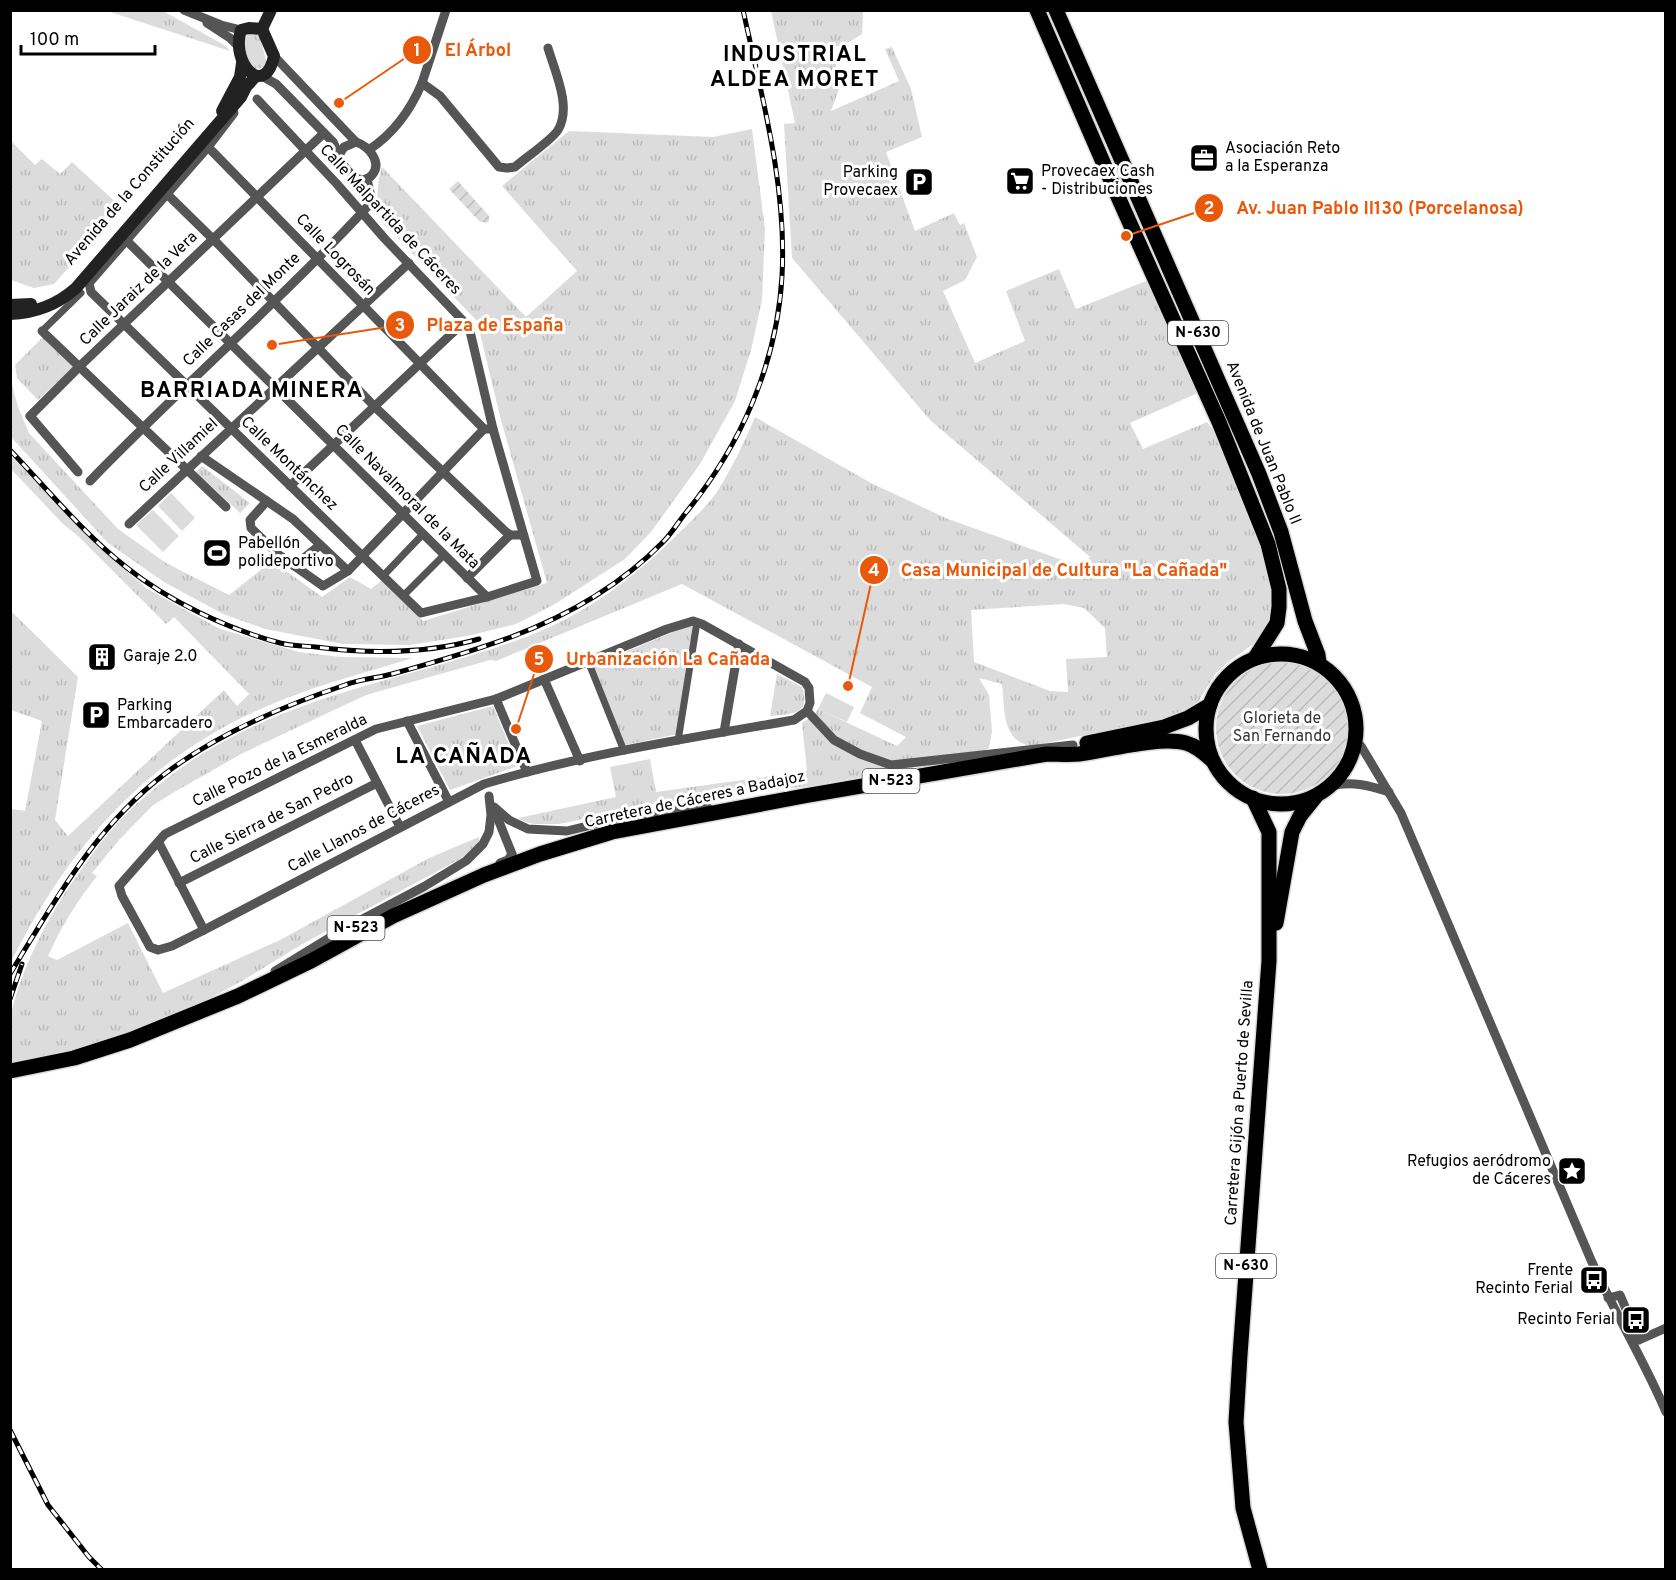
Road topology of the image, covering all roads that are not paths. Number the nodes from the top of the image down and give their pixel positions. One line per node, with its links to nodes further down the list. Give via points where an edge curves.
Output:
1 (184, 10): 6 (street)
2 (271, 10): 7 (main road)
3 (446, 10): 14 (street)
4 (1037, 10): 76 (highway, Avenida de Juan Pablo II / N-630, via 1219,422 1268,544 1279,589 1279,607 1277,623)
5 (1056, 10): 78 (highway, Avenida de Juan Pablo II / N-630, via 1259,474 1281,532)
6 (198, 17): 8 (street); 9 (street)
7 (262, 29): 8 (main road); 11 (main road)
8 (241, 30): 9 (main road)
9 (238, 46): 12 (main road)
10 (548, 48): 14 (street, via 564,106 562,118 557,131 515,166 499,167 440,96)
11 (274, 56): 13 (main road, via 268,71); 18 (street, Calle Malpartida de Cáceres)
12 (242, 63): 13 (main road, via 248,72); 35 (main road, Avenida de la Constitución, via 240,77 221,112 72,283 43,301)
13 (259, 76): 15 (main road, Avenida de la Constitución); 17 (street, Calle Malpartida de Cáceres, via 276,84)
14 (422, 83): 20 (street, via 405,115)
15 (241, 97): 19 (street, Avenida de la Constitución); 37 (main road, Avenida de la Constitución, via 66,298 49,307)
16 (257, 99): 21 (street, Calle Malpartida de Cáceres)
17 (324, 133): 21 (street, Calle Jaraiz de la Vera); 22 (street, Calle Malpartida de Cáceres)
18 (356, 142): 20 (street); 22 (street, via 344,147)
19 (208, 147): 24 (street, Avenida de la Constitución); 25 (street, Calle Logrosán)
20 (370, 149): 23 (street, via 375,169)
21 (305, 150): 25 (street, Calle Jaraiz de la Vera); 26 (street, Calle Malpartida de Cáceres)
22 (339, 155): 23 (street, via 341,165 349,173 358,179)
23 (367, 178): 26 (street, Calle Casas del Monte, via 371,197)
24 (167, 194): 27 (street); 28 (street, Avenida de la Constitución)
25 (258, 196): 27 (street, Calle Jaraiz de la Vera); 29 (street, Calle Logrosán)
26 (362, 213): 29 (street, Calle Casas del Monte); 30 (street, Calle Malpartida de Cáceres)
27 (213, 239): 31 (street, Calle Jaraiz de la Vera); 34 (street)
28 (127, 241): 31 (street, Calle Navalmoral de la Mata); 32 (street, Avenida de la Constitución)
29 (318, 259): 34 (street, Calle Casas del Monte); 36 (street, Calle Logrosán)
30 (409, 263): 36 (street, Calle Villamiel); 38 (street, Calle Malpartida de Cáceres)
31 (168, 282): 39 (street, Calle Jaraiz de la Vera); 41 (street, Calle Navalmoral de la Mata)
32 (89, 284): 39 (street, Calle Montánchez, via 91,292)
33 (81, 293): 40 (street)
34 (273, 301): 41 (street, Calle Casas del Monte); 42 (street)
35 (10, 305)
36 (363, 305): 42 (street, Calle Villamiel); 43 (street, Calle Logrosán)
37 (10, 314)
38 (464, 322): 43 (street); 50 (street, Calle Malpartida de Cáceres, via 469,327)
39 (124, 325): 44 (street, Calle Jaraiz de la Vera); 45 (street, Calle Montánchez)
40 (42, 331): 44 (street)
41 (231, 344): 45 (street, Calle Casas del Monte); 46 (street, Calle Navalmoral de la Mata)
42 (318, 347): 46 (street, Calle Villamiel); 47 (street)
43 (420, 365): 47 (street); 50 (street, Calle Logrosán)
44 (80, 366): 48 (street); 54 (street, Calle Jaraiz de la Vera, via 30,416)
45 (186, 384): 48 (street, Calle Casas del Monte); 49 (street, Calle Montánchez)
46 (274, 387): 49 (street, Calle Villamiel); 51 (street, Calle Navalmoral de la Mata)
47 (375, 406): 51 (street); 55 (street)
48 (143, 427): 53 (street); 56 (street, Calle Casas del Monte)
49 (231, 428): 52 (street, Calle Villamiel); 57 (street, Calle Montánchez)
50 (489, 429): 55 (street); 64 (street, Calle Malpartida de Cáceres)
51 (333, 445): 57 (street); 60 (street, Calle Navalmoral de la Mata)
52 (201, 456): 53 (street, Calle Villamiel); 58 (street)
53 (187, 469): 59 (street); 61 (street, Calle Villamiel)
54 (78, 472)
55 (443, 472): 60 (street); 63 (street)
56 (90, 482)
57 (290, 486): 67 (street, Calle Montánchez)
58 (267, 501): 65 (street); 68 (street, via 250,520 251,528)
59 (226, 507)
60 (403, 515): 62 (street, Calle Navalmoral de la Mata); 67 (street)
61 (129, 524)
62 (423, 534): 66 (street, Calle Navalmoral de la Mata); 70 (street)
63 (510, 535): 64 (street); 71 (street)
64 (524, 536): 73 (street, Calle Malpartida de Cáceres, via 537,581)
65 (320, 545): 68 (street); 69 (street)
66 (444, 555): 71 (street, Calle Navalmoral de la Mata); 72 (street)
67 (363, 557): 69 (street); 70 (street, Calle Montánchez)
68 (294, 566): 69 (street, via 323,586)
69 (348, 571)
70 (383, 576): 72 (street, Calle Montánchez)
71 (467, 578): 73 (street, Calle Navalmoral de la Mata)
72 (403, 596): 73 (street, Calle Montánchez, via 421,613)
73 (487, 597)
74 (697, 622): 75 (street); 77 (street, Calle Pozo de la Esmeralda, via 685,622); 86 (street)
75 (739, 644): 82 (street, via 805,682 811,696); 84 (street)
76 (1255, 658): 78 (highway, N-630, via 1290,654); 81 (highway, N-630, via 1226,678)
77 (588, 661): 79 (street, Calle Pozo de la Esmeralda); 89 (street)
78 (1319, 663): 88 (highway, N-630, via 1338,679 1352,700 1357,725)
79 (544, 679): 80 (street, Calle Pozo de la Esmeralda); 91 (street)
80 (496, 699): 83 (street, Calle Pozo de la Esmeralda); 93 (street)
81 (1210, 705): 87 (highway, via 1164,727); 92 (highway, N-630, via 1206,736)
82 (807, 711): 84 (street, Calle Llanos de Cáceres, via 794,720); 87 (street, via 834,740 891,765)
83 (407, 721): 85 (street, Calle Pozo de la Esmeralda, via 376,729); 102 (street)
84 (724, 732): 86 (street, Calle Llanos de Cáceres)
85 (355, 740): 94 (street); 107 (street, Calle Pozo de la Esmeralda, via 165,834)
86 (678, 741): 89 (street, Calle Llanos de Cáceres)
87 (1073, 745): 90 (highway)
88 (1355, 745): 96 (highway, N-630, via 1347,766); 97 (street, via 1361,746)
89 (624, 751): 91 (street, Calle Llanos de Cáceres)
90 (1047, 754): 92 (highway, via 1181,742); 100 (highway, Carretera de Cáceres a Badajoz / N-523)
91 (580, 761): 93 (street, Calle Llanos de Cáceres)
92 (1213, 761): 101 (highway, N-630, via 1228,782)
93 (527, 772): 95 (street, Calle Llanos de Cáceres)
94 (377, 783): 105 (street); 109 (street, Calle Sierra de San Pedro)
95 (484, 784): 99 (street); 102 (street, Calle Llanos de Cáceres)
96 (1330, 786): 97 (street, via 1362,783); 98 (highway, N-630)
97 (1389, 792): 117 (street)
98 (1317, 795): 101 (highway, N-630, via 1285,804); 113 (highway, Carretera Gijón a Puerto de Sevilla / N-630, via 1292,832)
99 (489, 796): 103 (street); 114 (street, via 489,832 466,861)
100 (804, 796): 104 (highway, N-523); 106 (highway, Carretera de Cáceres a Badajoz / N-523)
101 (1253, 798): 113 (highway, Carretera Gijón a Puerto de Sevilla / N-630, via 1269,832)
102 (449, 802): 105 (street, Calle Llanos de Cáceres)
103 (494, 807): 104 (street, via 528,829 567,831 636,814); 108 (street)
104 (708, 808): 108 (highway, Carretera de Cáceres a Badajoz / N-523, via 594,830)
105 (400, 827): 111 (street, Calle Llanos de Cáceres)
106 (612, 832): 108 (street, via 518,857); 110 (highway, Carretera de Cáceres a Badajoz / N-523, via 484,875)
107 (159, 843): 109 (street); 112 (street, Calle Pozo de la Esmeralda, via 119,885 150,947)
108 (512, 854): 110 (street, via 508,860 451,884); 114 (highway, Carretera de Cáceres a Badajoz / N-523, via 438,885)
109 (179, 883): 111 (street)
110 (393, 916): 115 (highway, Carretera de Cáceres a Badajoz / N-523)
111 (204, 930): 112 (street, Calle Llanos de Cáceres)
112 (158, 950)
113 (1269, 961): 120 (highway, Carretera Gijón a Puerto de Sevilla / N-630, via 1236,1422 1243,1508)
114 (267, 976): 115 (highway, Carretera de Cáceres a Badajoz / N-523)
115 (204, 1011): 116 (highway, Carretera de Cáceres a Badajoz / N-523, via 74,1058)
116 (15, 1070)
117 (1608, 1298): 118 (street, via 1620,1295 1640,1341); 119 (street, via 1632,1338)
118 (1665, 1328)
119 (1665, 1412)
120 (1260, 1569)

